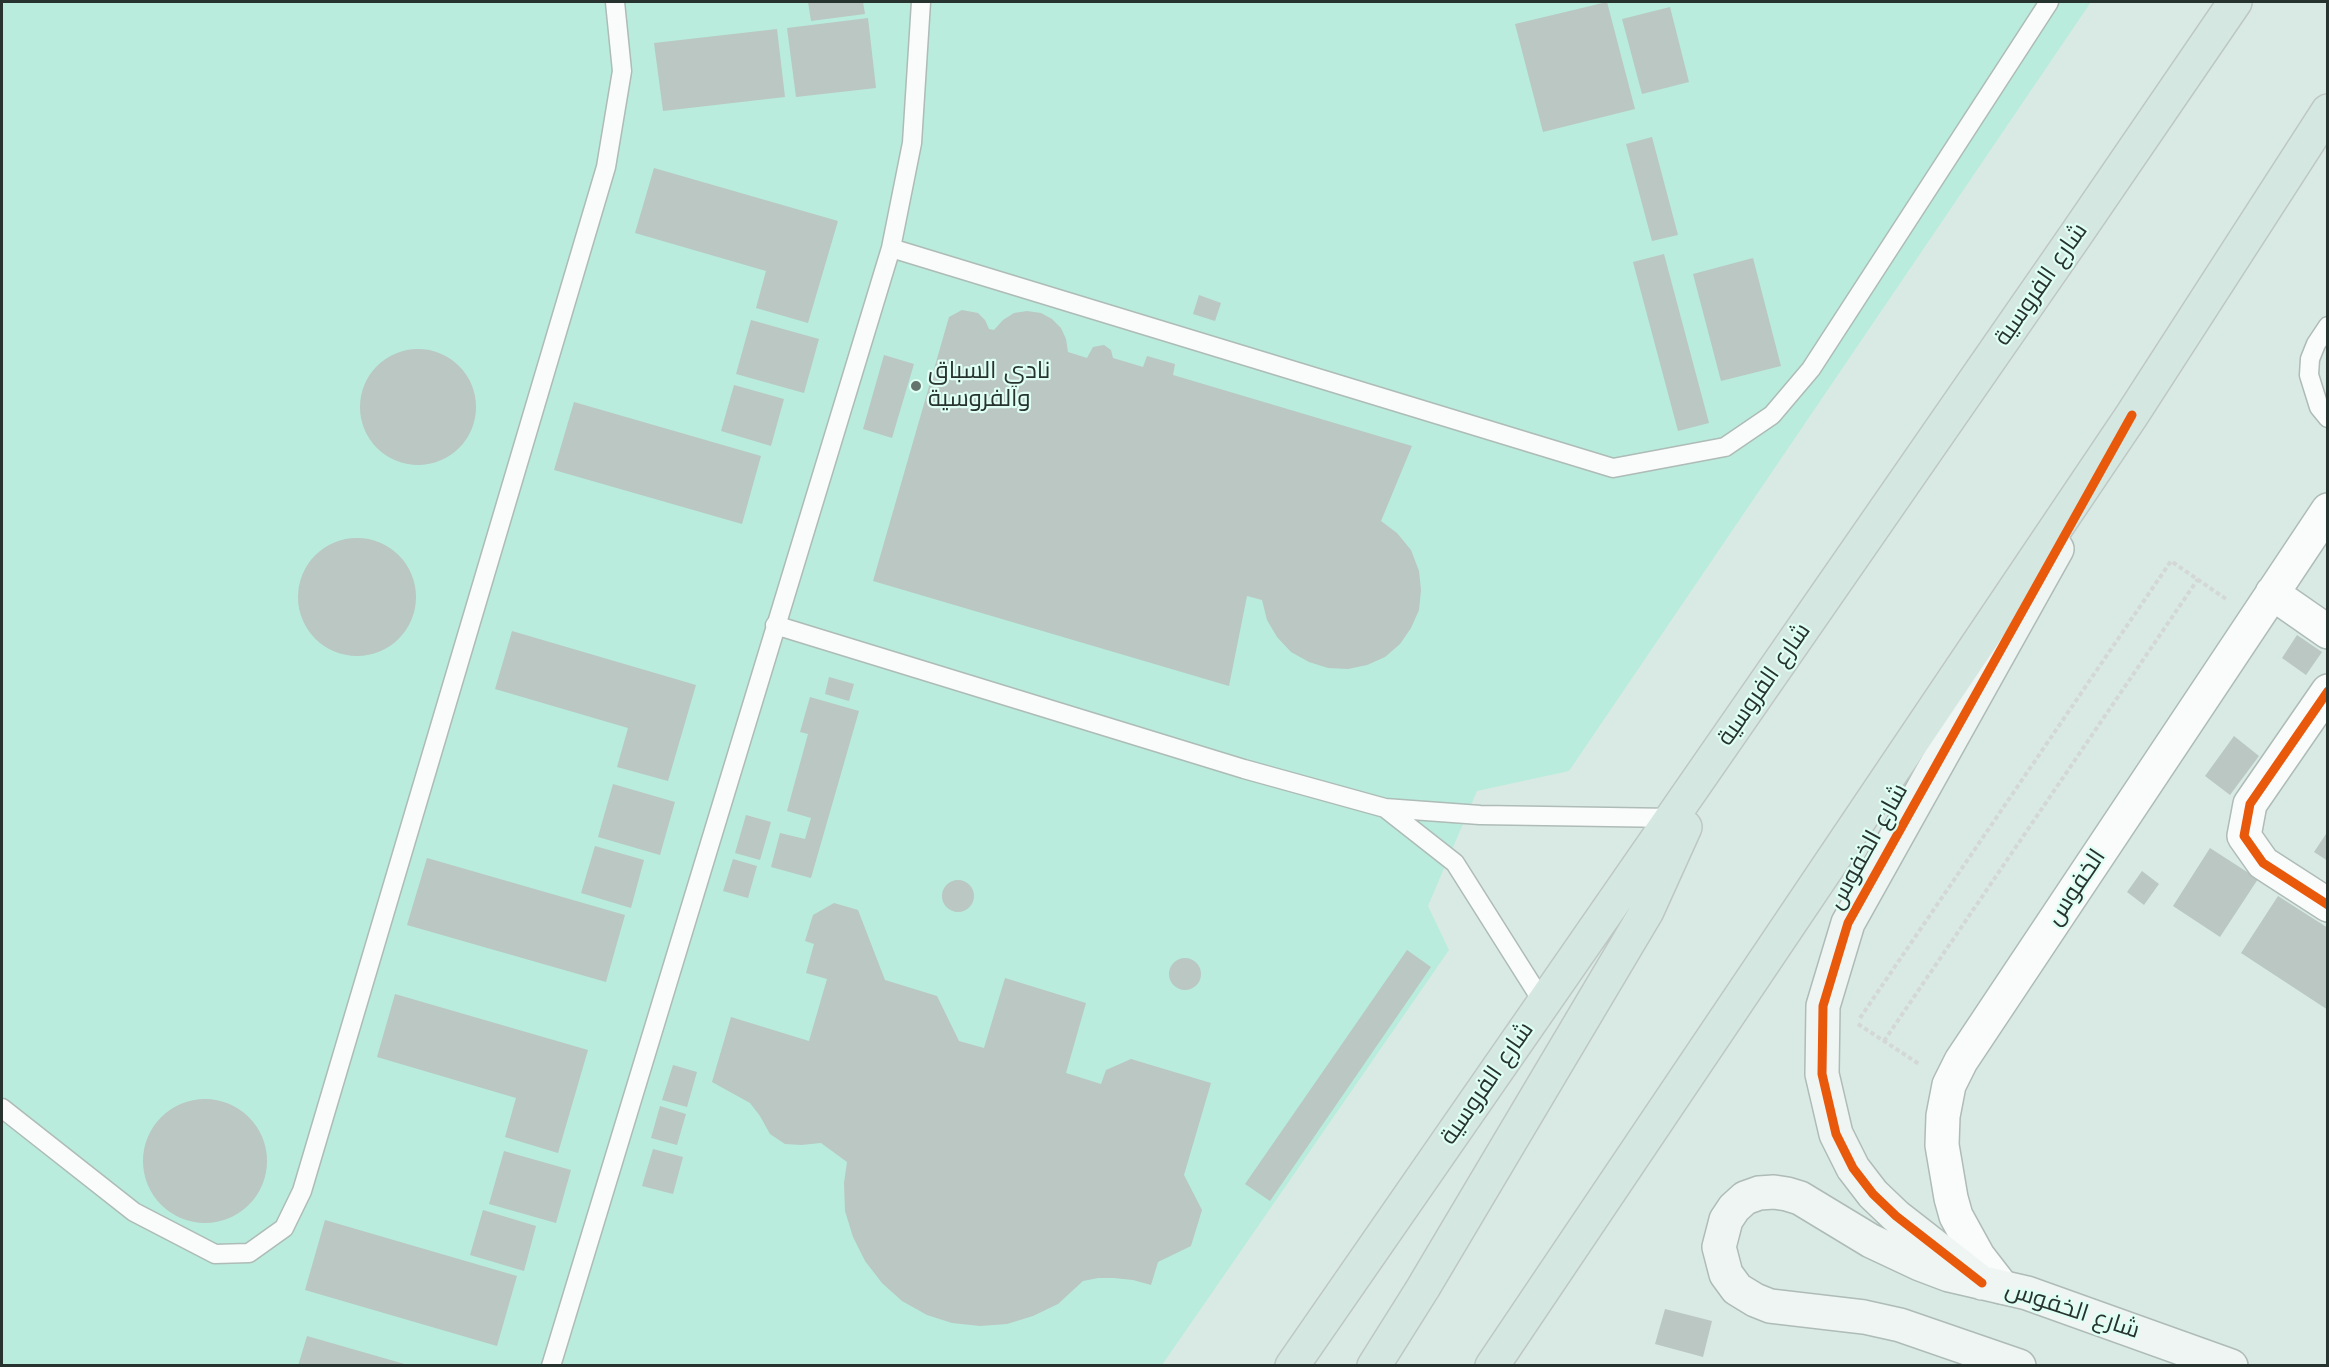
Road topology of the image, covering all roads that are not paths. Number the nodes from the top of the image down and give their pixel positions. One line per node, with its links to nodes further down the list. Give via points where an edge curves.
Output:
1 (615, 2): 20 (lane, via 622,71 606,167 302,1191 284,1228 249,1253 216,1254 134,1212)
2 (921, 2): 6 (lane, via 912,143)
3 (2049, 2): 6 (lane, via 1811,369 1772,415 1725,447 1613,468)
4 (2235, 2): 15 (highway, شارع الفروسية)
5 (2328, 111): 8 (highway)
6 (891, 248): 12 (lane)
7 (2328, 326): 9 (lane, via 2316,344 2308,375 2319,407)
8 (2132, 415): 21 (street, شارع الخفوس, via 1848,923 1823,1006 1822,1074 1836,1134 1859,1176 1896,1216); 25 (highway)
9 (2328, 418)
10 (2328, 510): 11 (street, الخفوس)
11 (2264, 606): 13 (street); 21 (street, الخفوس, via 1961,1061 1949,1085 1942,1145 1951,1198 1956,1216)
12 (775, 625): 16 (lane, via 1244,769); 22 (lane)
13 (2328, 632)
14 (2328, 691): 18 (street, via 2250,804 2244,836 2263,863)
15 (1717, 754): 17 (highway, شارع الفروسية); 24 (highway, via 1647,911)
16 (1385, 808): 17 (lane, via 1480,815); 19 (lane, via 1455,863)
17 (1673, 818): 19 (highway, شارع الفروسية)
18 (2328, 905)
19 (1544, 1004): 23 (highway, شارع الفروسية)
20 (2, 1108)
21 (1992, 1285): 26 (street, via 1920,1264 1787,1194 1758,1193 1745,1198 1725,1220 1721,1232 1719,1247 1726,1274 1737,1289 1755,1300 1770,1306 1900,1324); 27 (street, شارع الخفوس, via 2027,1293)
22 (551, 1365)
23 (1292, 1365)
24 (1374, 1365)
25 (1492, 1365)
26 (2019, 1365)
27 (2231, 1365)

